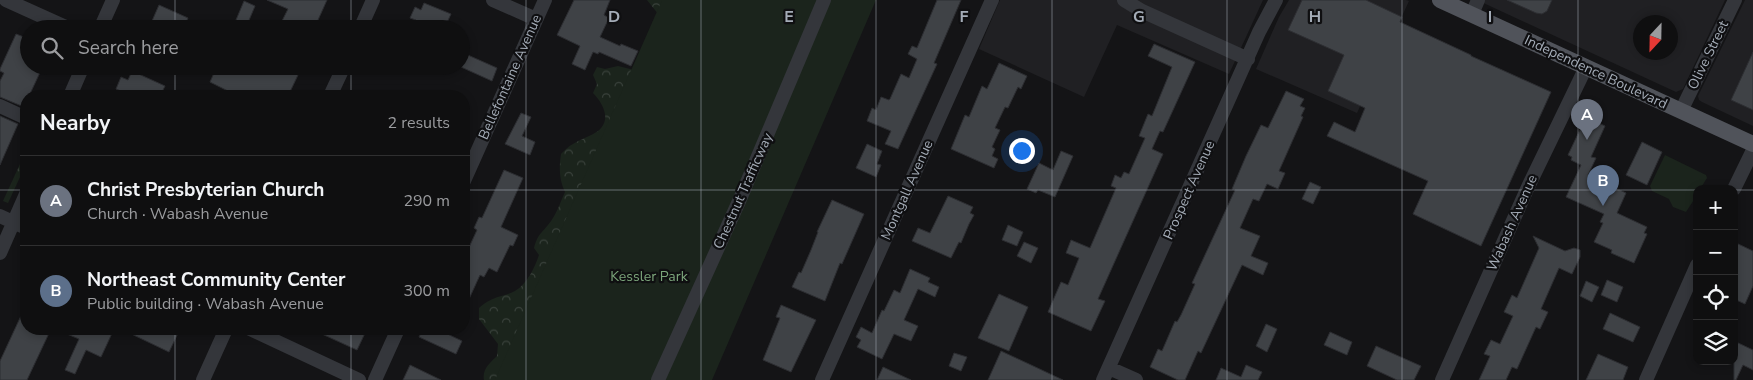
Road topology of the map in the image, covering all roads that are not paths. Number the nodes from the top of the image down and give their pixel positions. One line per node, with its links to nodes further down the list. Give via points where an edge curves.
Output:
1 (6, 0): 14 (street)
2 (113, 0): 15 (street)
3 (373, 0): 16 (street)
4 (493, 0): 13 (street)
5 (544, 0): 13 (street, Bellefontaine Avenue)
6 (824, 0): 41 (street, Chestnut Trafficway, via 740,199)
7 (992, 0): 42 (street, Montgall Avenue)
8 (1124, 0): 17 (street, via 1142,12)
9 (1276, 0): 17 (street, Prospect Avenue)
10 (1440, 0): 12 (main road, Independence Boulevard)
11 (1735, 0): 24 (street, Olive Street)
12 (1475, 7): 18 (main road, Independence Boulevard)
13 (536, 19): 28 (street, Bellefontaine Avenue)
14 (50, 20)
15 (104, 20)
16 (364, 20)
17 (1248, 59): 37 (street, Prospect Avenue)
18 (1586, 67): 24 (main road, Independence Boulevard); 44 (street, Wabash Avenue, via 1528,187)
19 (79, 75): 21 (street)
20 (340, 75): 22 (street)
21 (73, 90)
22 (333, 90)
23 (0, 106): 25 (street)
24 (1681, 111): 26 (main road, Independence Boulevard)
25 (20, 115)
26 (1753, 144)
27 (1753, 150): 29 (street)
28 (470, 168)
29 (1736, 185)
30 (0, 216): 31 (street)
31 (20, 225): 32 (street)
32 (0, 253)
33 (1693, 274): 45 (street)
34 (223, 335): 38 (street)
35 (263, 335): 39 (street)
36 (395, 335): 40 (street)
37 (1106, 374): 43 (street)
38 (203, 380)
39 (359, 380)
40 (375, 380)
41 (658, 380)
42 (822, 380)
43 (1136, 380)
44 (1442, 380)
45 (1646, 380)

